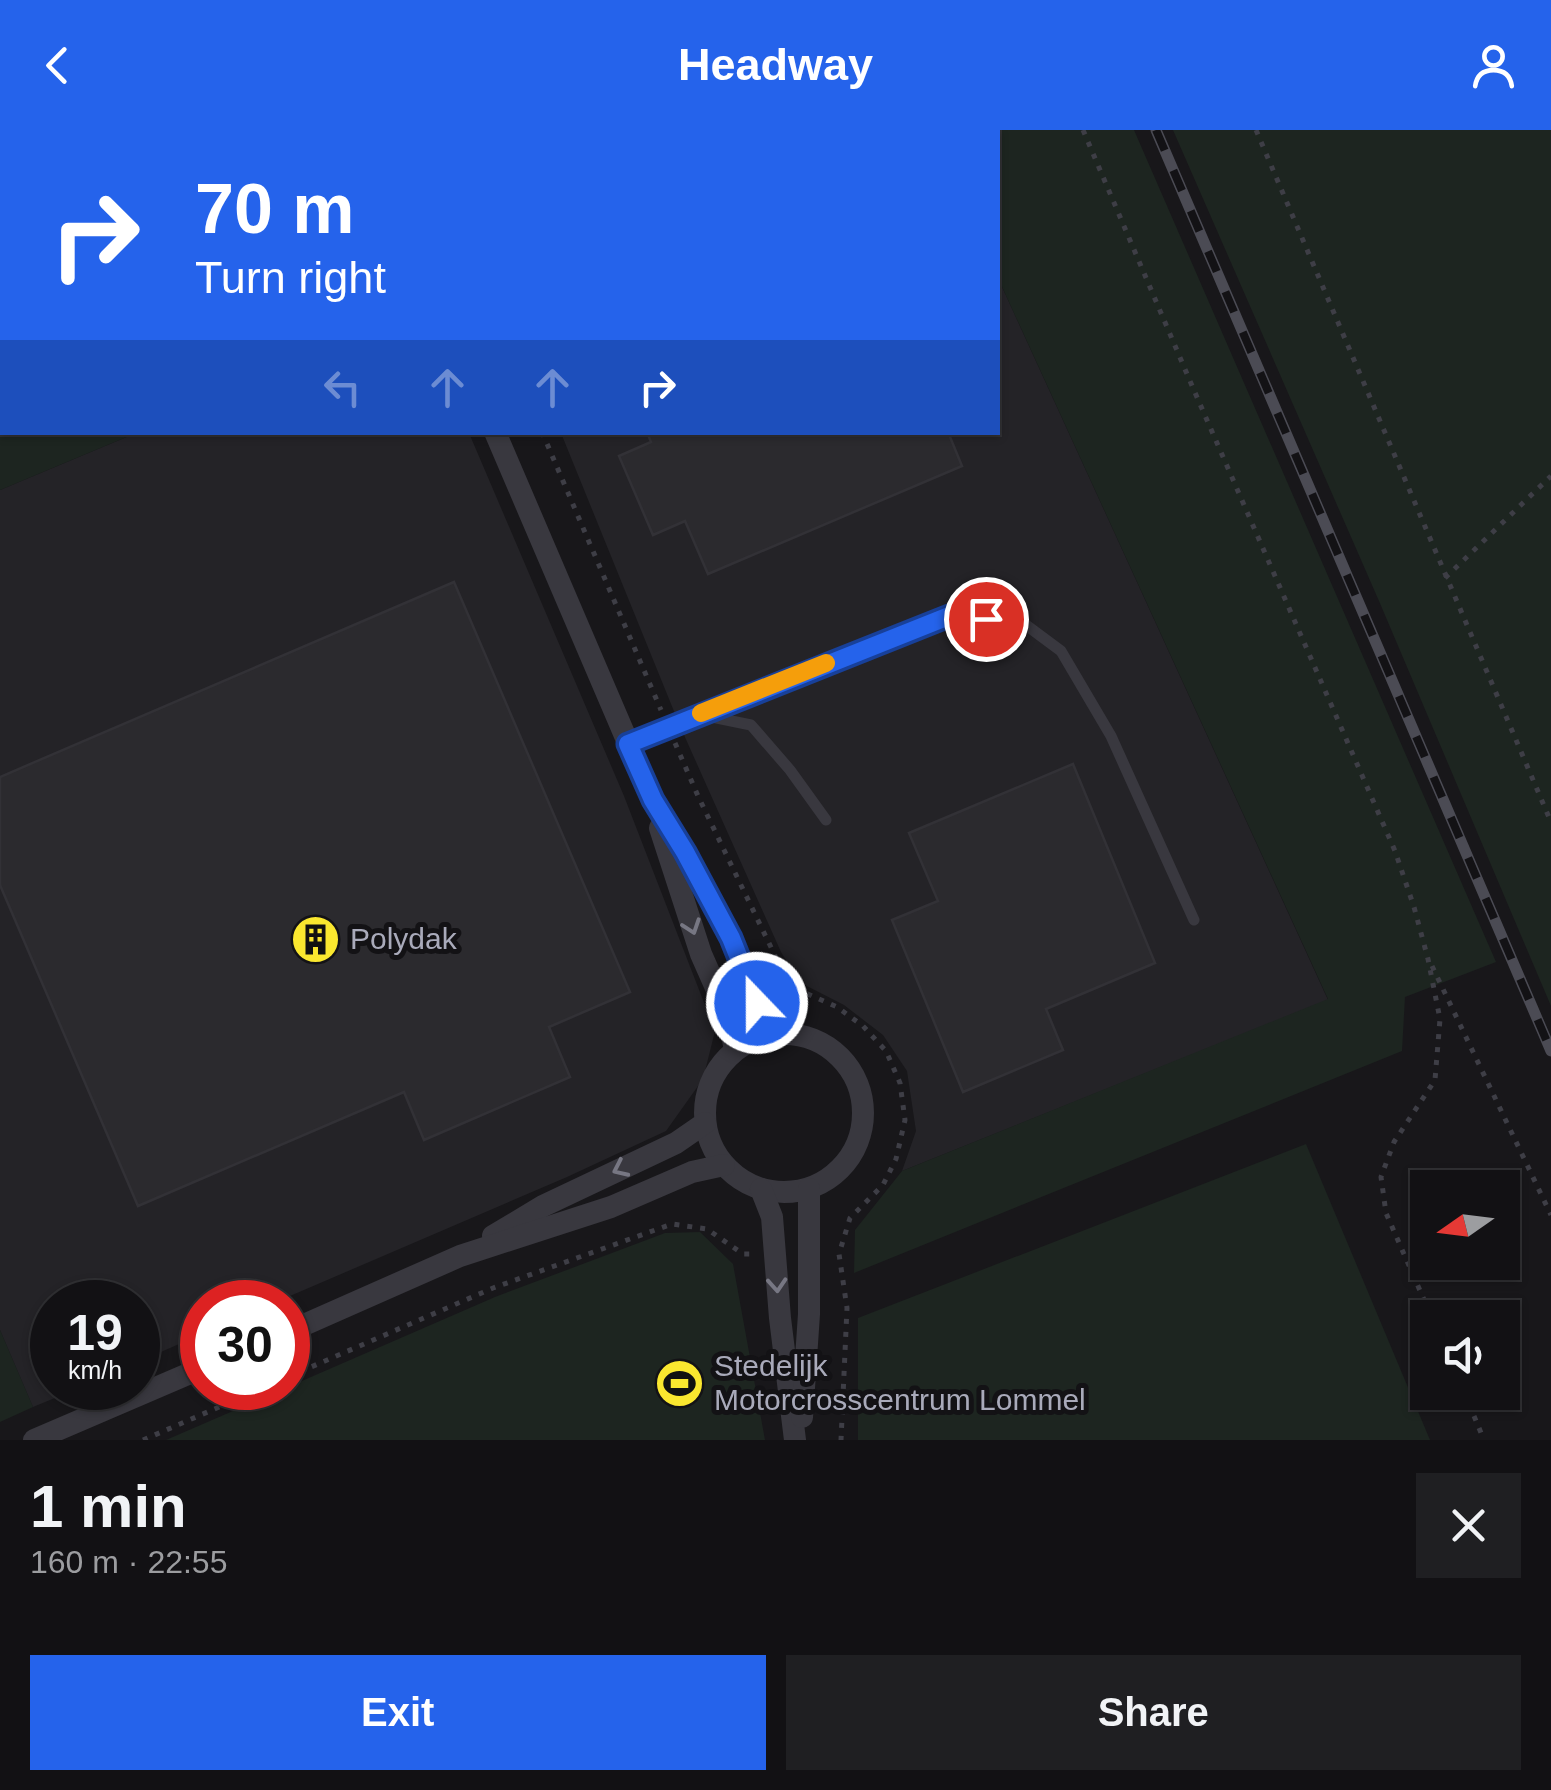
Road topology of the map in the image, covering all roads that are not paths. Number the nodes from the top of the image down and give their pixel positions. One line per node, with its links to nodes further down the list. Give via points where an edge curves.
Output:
1 (496, 435): 3 (street)
2 (698, 714): 3 (lane); 5 (lane, via 751,726); 6 (lane, via 949,616 1022,622 1061,651 1110,736)
3 (628, 744): 4 (street)
4 (653, 800): 7 (street); 8 (street, one-way to 8)
5 (826, 820)
6 (1194, 920)
7 (777, 1034): 8 (street); 11 (street, via 826,1045 859,1084 864,1110 856,1147 832,1177)
8 (735, 1050): 9 (street, via 717,1070)
9 (706, 1122): 10 (street); 13 (street, one-way to 13)
10 (724, 1165): 12 (street); 13 (street)
11 (809, 1189): 12 (street); 17 (street, via 809,1314)
12 (761, 1190): 17 (street, one-way to 17, via 772,1217)
13 (460, 1256): 14 (street)
14 (310, 1322)
15 (180, 1377): 16 (street)
16 (34, 1440)
17 (798, 1440)

